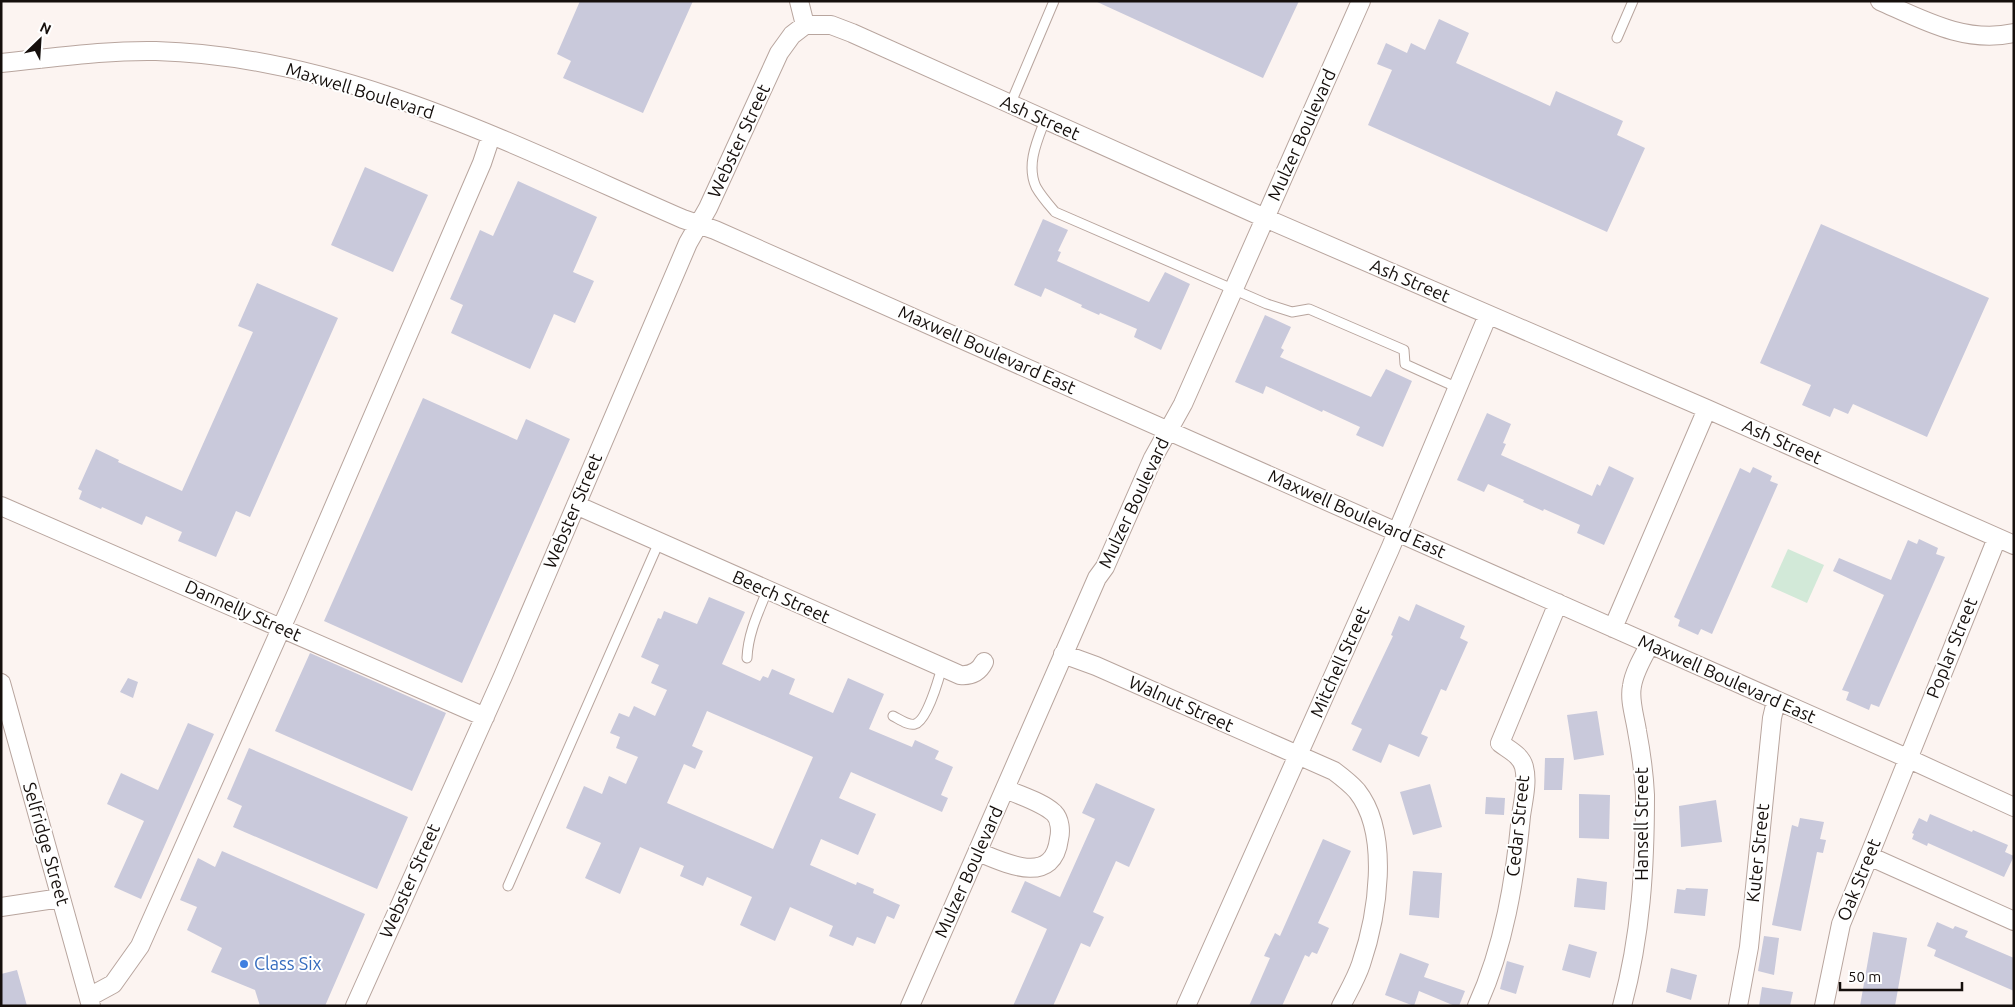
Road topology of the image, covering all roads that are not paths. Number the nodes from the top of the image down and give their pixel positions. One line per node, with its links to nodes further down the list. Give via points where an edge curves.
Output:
1 (799, 1): 7 (street)
2 (1054, 1): 11 (lane)
3 (1361, 1): 14 (street, Mulzer Boulevard)
4 (1633, 1): 9 (lane)
5 (1880, 1): 6 (street)
6 (1907, 7): 8 (street, via 1940,28 1962,34 1996,36)
7 (806, 25): 11 (street, Ash Street, via 831,25 852,33); 15 (street, Webster Street, via 792,35 779,53)
8 (2014, 33)
9 (1617, 38)
10 (1, 63): 13 (street, Maxwell Boulevard, via 112,52 158,52 274,64 402,101)
11 (1010, 105): 12 (street, Ash Street)
12 (1045, 120): 14 (street, Ash Street); 16 (lane, via 1034,151 1032,170 1036,187 1055,212)
13 (491, 136): 15 (street, Maxwell Boulevard); 29 (street)
14 (1265, 218): 16 (street, Mulzer Boulevard); 17 (street, Ash Street)
15 (699, 225): 20 (street, Maxwell Boulevard East); 21 (street, Webster Street)
16 (1233, 289): 18 (lane, via 1292,312 1309,309 1404,350 1404,364); 20 (street, Mulzer Boulevard, via 1183,404)
17 (1488, 315): 18 (street, Mitchell Street); 19 (street, Ash Street)
18 (1458, 388): 23 (street, Mitchell Street)
19 (1708, 409): 24 (street, Ash Street); 30 (street)
20 (1168, 430): 23 (street, Maxwell Boulevard East); 32 (street, Mulzer Boulevard)
21 (576, 505): 25 (street, Beech Street); 39 (street, Webster Street)
22 (1, 506): 29 (street, Dannelly Street)
23 (1397, 533): 28 (street, Maxwell Boulevard East); 40 (street, Mitchell Street)
24 (1997, 538): 26 (street, Ash Street); 41 (street, Poplar Street)
25 (660, 542): 27 (street, Beech Street); 46 (lane)
26 (2014, 545)
27 (767, 590): 33 (lane, via 751,630); 35 (street, Beech Street)
28 (1558, 603): 30 (street, Maxwell Boulevard East); 55 (street, Cedar Street, via 1500,743 1520,758 1524,768 1524,786 1516,866 1508,905)
29 (281, 628): 39 (street, Dannelly Street); 50 (street, via 140,946 113,984)
30 (1613, 628): 31 (street, Maxwell Boulevard East)
31 (1650, 644): 37 (street, Maxwell Boulevard East); 56 (street, Hansell Street, via 1632,685 1631,696 1645,792 1644,866 1639,929)
32 (1063, 654): 40 (street, Walnut Street); 42 (street, Mulzer Boulevard)
33 (747, 658)
34 (984, 662): 35 (street, Beech Street, via 968,676)
35 (942, 667): 38 (lane, via 921,721 910,724)
36 (1, 683): 47 (street, Selfridge Street)
37 (1776, 701): 41 (street, Maxwell Boulevard East); 57 (street, Kuter Street, via 1770,729 1749,947)
38 (893, 716)
39 (485, 717): 51 (street, Webster Street)
40 (1298, 755): 53 (street, Mitchell Street); 54 (street, Walnut Street, via 1334,771 1358,792 1366,806 1377,844 1374,907 1366,946 1353,984)
41 (1907, 758): 43 (street, Maxwell Boulevard East); 45 (street, Oak Street)
42 (1006, 789): 44 (street, Mulzer Boulevard); 44 (street, via 1056,814 1061,831 1059,845 1051,859 1040,867 1027,869)
43 (2014, 808)
44 (978, 852): 52 (street, Mulzer Boulevard)
45 (1869, 856): 49 (street); 58 (street, Oak Street, via 1841,924)
46 (508, 886)
47 (61, 898): 48 (street); 50 (street, Selfridge Street)
48 (1, 907)
49 (2014, 921)
50 (90, 1001)
51 (355, 1006)
52 (910, 1006)
53 (1186, 1006)
54 (1341, 1006)
55 (1477, 1006)
56 (1622, 1006)
57 (1738, 1006)
58 (1824, 1006)

